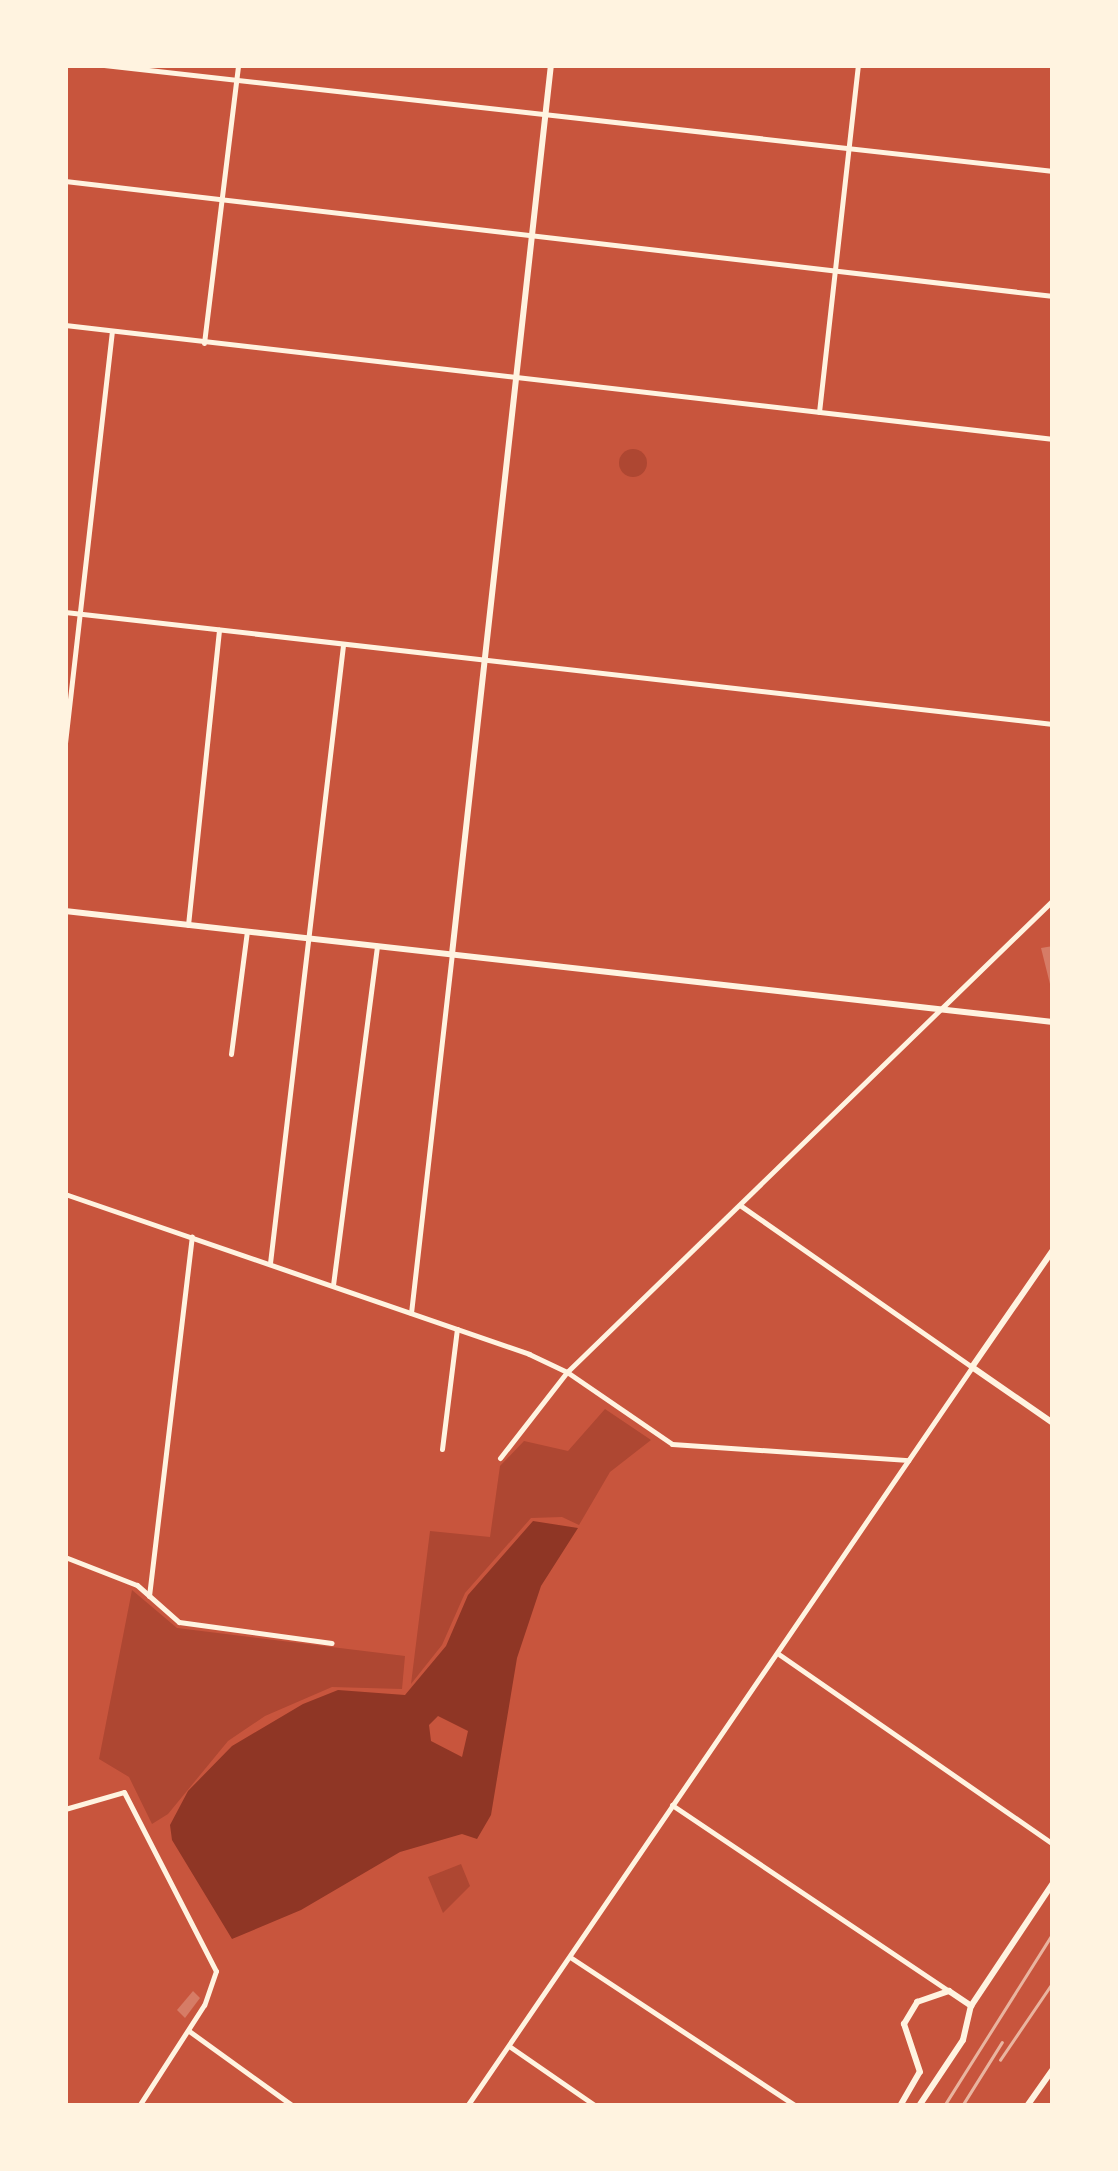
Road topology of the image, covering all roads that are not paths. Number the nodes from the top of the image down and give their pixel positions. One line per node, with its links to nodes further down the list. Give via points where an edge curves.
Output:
1 (104, 65): 5 (street)
2 (238, 65): 5 (street)
3 (551, 65): 6 (main road)
4 (858, 65): 7 (street)
5 (236, 80): 6 (street); 10 (street)
6 (546, 112): 7 (street); 11 (main road)
7 (849, 147): 8 (street); 12 (street)
8 (1053, 172)
9 (65, 181): 10 (street)
10 (221, 202): 11 (street); 16 (street)
11 (532, 238): 12 (street); 17 (main road)
12 (834, 272): 13 (street); 18 (street)
13 (1053, 296)
14 (65, 325): 15 (street)
15 (112, 332): 16 (street); 21 (street)
16 (204, 342): 17 (street)
17 (516, 378): 18 (street); 24 (main road)
18 (819, 412): 19 (street)
19 (1053, 439)
20 (65, 612): 21 (street)
21 (80, 614): 22 (street); 26 (street)
22 (219, 630): 23 (street); 29 (street)
23 (343, 645): 24 (street); 31 (street)
24 (484, 662): 25 (street); 33 (main road)
25 (1053, 724)
26 (65, 743)
27 (1053, 900): 34 (street)
28 (65, 912): 29 (main road)
29 (188, 925): 30 (main road)
30 (247, 932): 31 (main road); 36 (street)
31 (308, 938): 32 (main road); 41 (street)
32 (377, 946): 33 (main road); 42 (street)
33 (452, 954): 34 (main road); 43 (street)
34 (944, 1010): 35 (main road); 38 (street)
35 (1053, 1022)
36 (231, 1054)
37 (65, 1194): 39 (street)
38 (740, 1205): 45 (street); 46 (street)
39 (192, 1237): 41 (street); 52 (street)
40 (1053, 1250): 45 (main road)
41 (270, 1263): 42 (street)
42 (333, 1286): 43 (street)
43 (411, 1314): 44 (street)
44 (457, 1329): 46 (street); 48 (street)
45 (972, 1366): 47 (main road); 50 (street)
46 (568, 1372): 49 (street); 50 (street, via 672,1444)
47 (1053, 1423)
48 (442, 1449)
49 (500, 1458)
50 (908, 1460): 54 (street)
51 (65, 1557): 52 (street, via 118,1574)
52 (150, 1596): 53 (street, via 179,1622)
53 (332, 1642)
54 (780, 1655): 55 (street); 57 (street)
55 (672, 1805): 59 (street); 60 (street)
56 (65, 1809): 62 (street, via 124,1792 136,1812 216,1971)
57 (1053, 1844)
58 (1053, 1883): 61 (main road)
59 (570, 1957): 63 (street); 69 (street)
60 (950, 1992): 61 (main road); 70 (main road, via 926,1996 904,2024 920,2072)
61 (972, 2006): 71 (main road, via 963,2040)
62 (189, 2030): 65 (street); 66 (street)
63 (509, 2046): 67 (street); 68 (street)
64 (1053, 2069): 72 (main road)
65 (139, 2106)
66 (293, 2106)
67 (467, 2106)
68 (596, 2106)
69 (796, 2106)
70 (900, 2106)
71 (919, 2106)
72 (1028, 2106)

